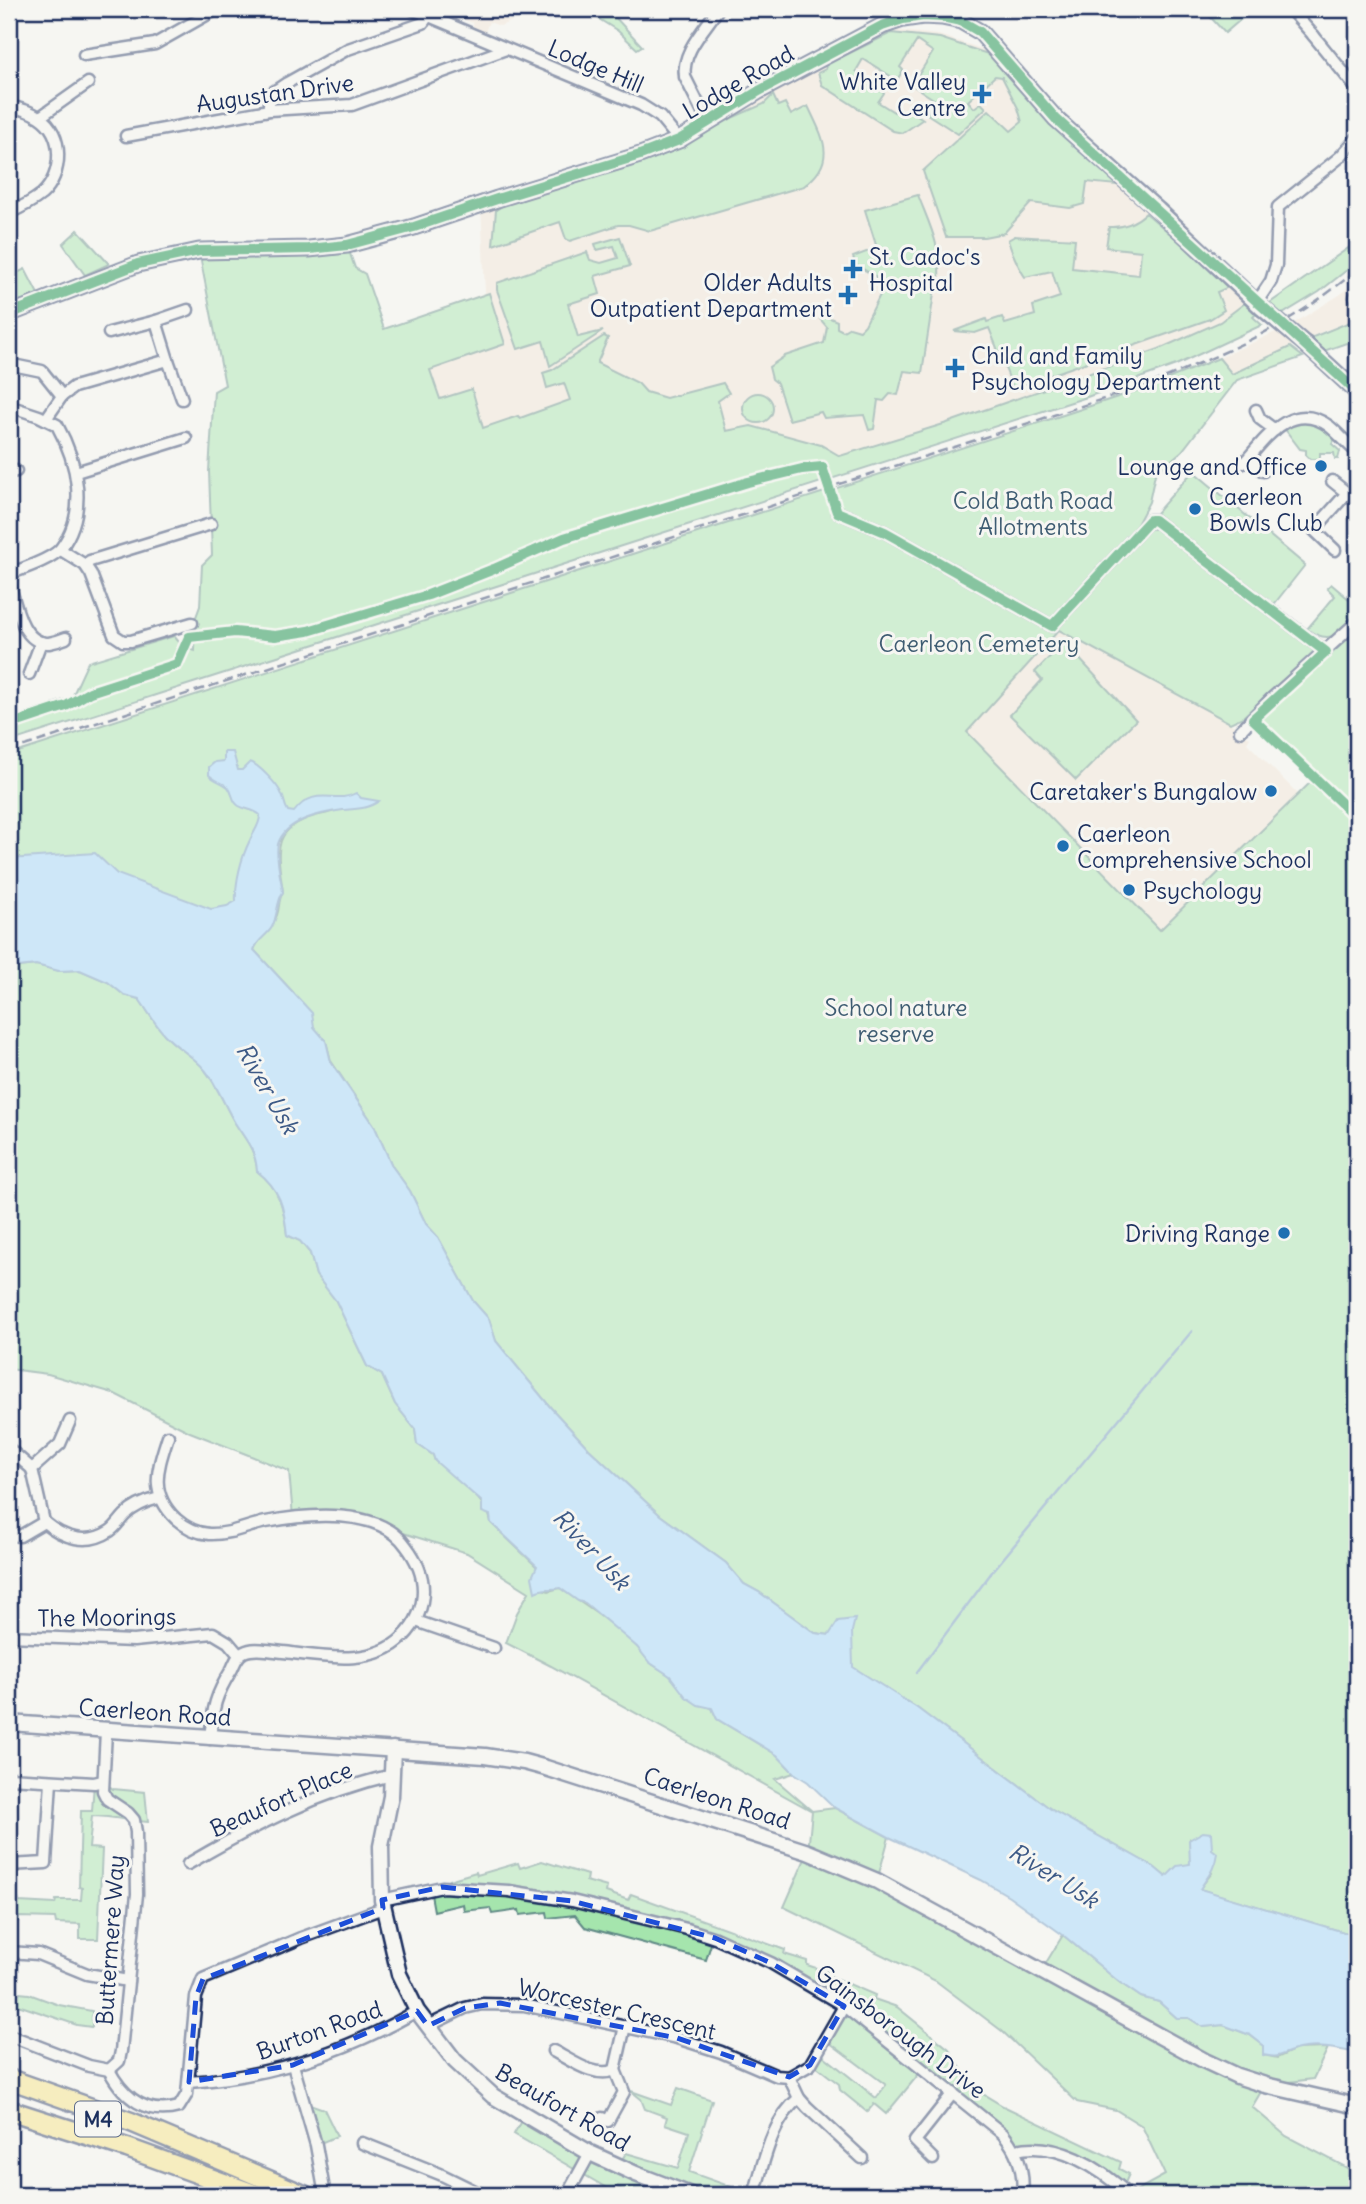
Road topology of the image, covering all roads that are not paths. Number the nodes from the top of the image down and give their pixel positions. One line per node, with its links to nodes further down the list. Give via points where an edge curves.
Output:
1 (217, 9): 8 (street, via 155,44)
2 (412, 9): 6 (street, Lodge Hill)
3 (718, 9): 14 (street, via 688,54 684,69)
4 (1290, 9): 10 (street)
5 (959, 15): 14 (street, Lodge Road, via 923,16 882,26); 19 (street, Lodge Road, via 980,32 1056,119)
6 (428, 16): 7 (street, Lodge Hill); 12 (street, via 423,23 348,49 287,83 272,93)
7 (506, 50): 12 (street, Augustan Drive, via 352,105); 17 (street, Lodge Hill, via 641,105 660,117)
8 (84, 55)
9 (88, 83): 13 (street)
10 (1357, 89)
11 (9, 106): 13 (street)
12 (269, 110): 15 (street, Augustan Drive)
13 (40, 117): 18 (street, via 54,138 58,167 42,193)
14 (708, 123): 17 (street, Lodge Road)
15 (126, 136)
16 (1357, 138): 19 (street, via 1278,207 1276,265)
17 (679, 140): 21 (street, Lodge Road, via 347,245 199,251 159,258 130,265)
18 (9, 213)
19 (1259, 305): 26 (street, Lodge Road, bridge)
20 (188, 310): 22 (street)
21 (9, 314)
22 (156, 321): 23 (street); 24 (street)
23 (109, 333)
24 (168, 360): 27 (street, via 74,387); 28 (street)
25 (13, 365): 27 (street, via 42,371)
26 (1357, 392)
27 (62, 396): 31 (street)
28 (181, 399)
29 (9, 406): 31 (street)
30 (1256, 410): 32 (street)
31 (46, 419): 36 (street, via 57,425)
32 (1275, 430): 34 (street, via 1307,417 1326,424); 35 (street, via 1246,461)
33 (186, 438): 36 (street)
34 (1357, 452)
35 (1262, 471)
36 (76, 472): 41 (street, via 74,524)
37 (1332, 481): 38 (street)
38 (1352, 492): 42 (street, via 1314,530)
39 (836, 512): 50 (street, via 885,532 1052,626 1154,520)
40 (211, 524): 43 (street)
41 (61, 550): 43 (street); 44 (street)
42 (1335, 550)
43 (85, 565): 47 (street, via 114,635 123,641)
44 (9, 575)
45 (9, 582): 49 (street, via 25,630)
46 (1357, 622): 50 (street)
47 (192, 623)
48 (66, 638): 49 (street)
49 (41, 642): 51 (street)
50 (1326, 652): 52 (street)
51 (29, 674)
52 (1240, 731)
53 (70, 1421): 55 (street)
54 (168, 1436): 59 (street, via 158,1473)
55 (63, 1440): 56 (street); 58 (street)
56 (74, 1447)
57 (9, 1449): 58 (street)
58 (32, 1469): 60 (street)
59 (159, 1499): 60 (street, via 147,1501 110,1531 88,1540 58,1534); 62 (street, via 178,1520 209,1534 315,1515 381,1526 401,1539 416,1559 423,1587)
60 (44, 1522): 61 (street, via 20,1536)
61 (9, 1535)
62 (416, 1621): 64 (street); 65 (street, via 400,1640 371,1655 336,1657 253,1649)
63 (9, 1636): 65 (street, The Moorings, via 134,1641 213,1633)
64 (494, 1648)
65 (239, 1655): 68 (street, via 219,1688)
66 (9, 1723): 67 (street, Caerleon Road)
67 (106, 1731): 68 (street, Caerleon Road); 73 (street)
68 (210, 1739): 69 (street, Caerleon Road)
69 (393, 1749): 70 (street, Beaufort Road); 94 (street, Caerleon Road, via 524,1762 808,1852 877,1881 1205,2062 1265,2085)
70 (392, 1775): 74 (street, Beaufort Place, via 326,1794 248,1829); 76 (street, Beaufort Road, via 381,1846)
71 (9, 1778): 72 (street)
72 (51, 1781): 73 (street); 75 (street, via 46,1863)
73 (103, 1781): 78 (street, Buttermere Way, via 107,1799 128,1813 136,1832 137,1894)
74 (188, 1864)
75 (9, 1866)
76 (382, 1904): 79 (street, Gainsborough Drive, via 442,1887 509,1891 584,1903 715,1938 771,1963); 80 (street, Beaufort Road, via 399,1975); 90 (street, Gainsborough Drive, via 203,1979 195,1997)
77 (9, 1952): 78 (street, via 37,1954 87,1974)
78 (128, 1981): 86 (street, Buttermere Way, via 119,2061)
79 (844, 2006): 88 (street, via 810,2066); 92 (street, Gainsborough Drive)
80 (417, 2011): 81 (street, Beaufort Road); 85 (street, Burton Road, via 380,2032)
81 (428, 2026): 82 (street, Worcester Crescent, via 465,2008 500,2003); 100 (street, Beaufort Road, via 454,2061 493,2096)
82 (625, 2026): 87 (street); 88 (street, Worcester Crescent, via 721,2052)
83 (9, 2035): 86 (street)
84 (553, 2051): 87 (street, via 597,2073)
85 (293, 2065): 90 (street, Burton Road); 105 (street)
86 (109, 2070): 90 (street, via 123,2092 139,2105 164,2110 179,2107)
87 (615, 2070): 96 (street, via 624,2092 608,2121)
88 (789, 2077): 93 (street)
89 (9, 2079): 98 (highway, via 131,2122)
90 (189, 2082)
91 (9, 2090): 98 (highway, M4)
92 (953, 2093): 99 (street, Gainsborough Drive); 102 (street, via 915,2141)
93 (799, 2098): 101 (street); 109 (street, via 783,2114)
94 (1357, 2106)
95 (9, 2111): 103 (highway, M4)
96 (602, 2118)
97 (362, 2143): 106 (street)
98 (188, 2148): 104 (highway, M4)
99 (1016, 2150): 110 (street); 111 (street, via 1038,2147 1067,2154)
100 (590, 2153): 107 (street); 108 (street, Beaufort Road)
101 (862, 2158)
102 (933, 2159)
103 (257, 2195)
104 (304, 2195)
105 (325, 2195)
106 (483, 2195)
107 (566, 2195)
108 (691, 2195)
109 (754, 2195)
110 (1022, 2195)
111 (1129, 2195)

